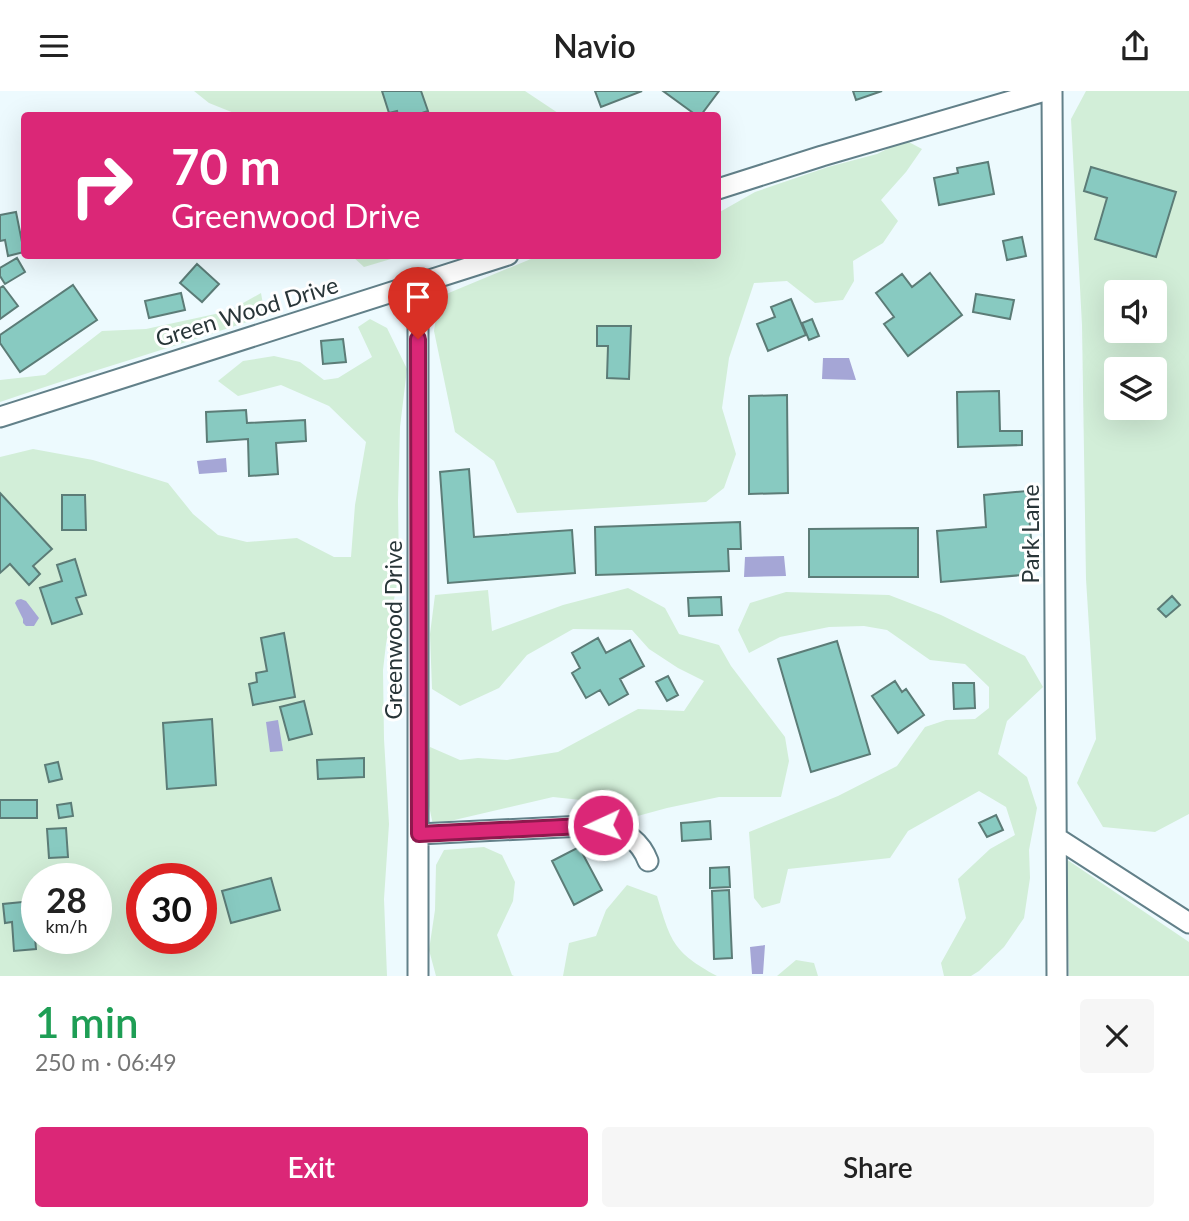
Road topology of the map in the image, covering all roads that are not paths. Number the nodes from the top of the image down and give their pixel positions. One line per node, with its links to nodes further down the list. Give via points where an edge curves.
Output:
1 (1045, 91): 3 (street)
2 (1052, 91): 8 (street, Park Lane)
3 (721, 188)
4 (496, 259): 5 (street, Green Wood Drive)
5 (418, 284): 6 (street, Green Wood Drive); 7 (street, Greenwood Drive)
6 (0, 417)
7 (419, 834): 9 (street, via 603,825 629,835); 11 (street, Greenwood Drive)
8 (1057, 838): 10 (street); 12 (street, Park Lane)
9 (648, 861)
10 (1189, 923)
11 (418, 976)
12 (1057, 976)

